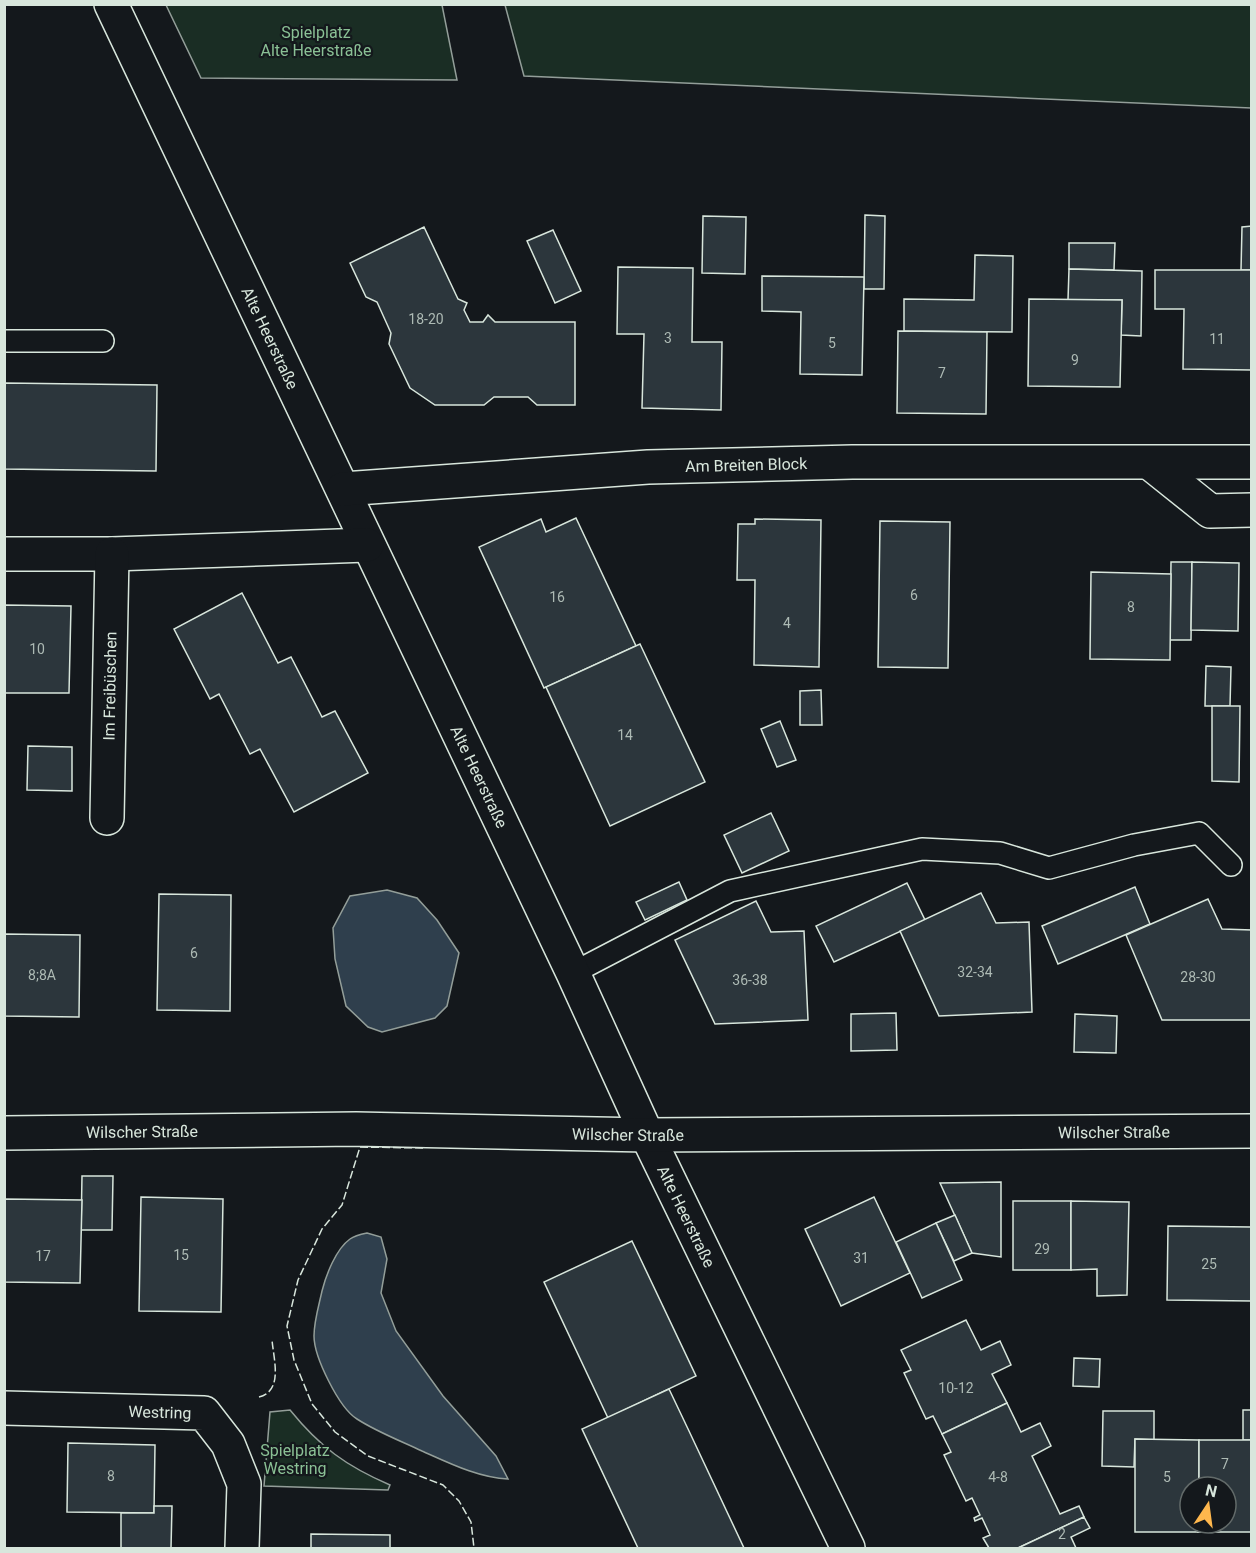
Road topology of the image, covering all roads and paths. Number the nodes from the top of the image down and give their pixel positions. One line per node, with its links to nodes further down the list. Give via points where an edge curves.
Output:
1 (111, 4): 6 (street, Alte Heerstraße)
2 (4, 341): 3 (lane)
3 (103, 341)
4 (1251, 462): 5 (street, Am Breiten Block)
5 (1150, 464): 6 (street, Am Breiten Block, via 852,462 648,467); 7 (street, via 1210,511)
6 (343, 489): 8 (street, Alte Heerstraße)
7 (1251, 510)
8 (368, 545): 10 (street); 13 (street, Alte Heerstraße)
9 (4, 554): 10 (street)
10 (112, 554): 11 (street, Im Freibüschen)
11 (107, 818)
12 (1231, 865): 13 (lane, via 1199,833 1049,867 1000,853 921,849 730,891)
13 (573, 973): 16 (street, Alte Heerstraße)
14 (1251, 1131): 16 (street, Wilscher Straße)
15 (4, 1133): 16 (street, Wilscher Straße, via 356,1130)
16 (647, 1135): 19 (street, Alte Heerstraße)
17 (4, 1408): 18 (street, Westring, via 204,1413 228,1444 244,1484)
18 (242, 1548)
19 (848, 1548)

